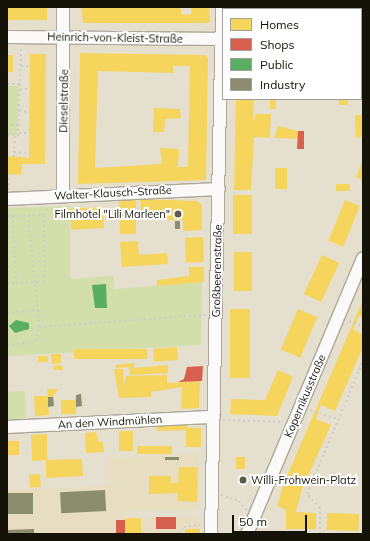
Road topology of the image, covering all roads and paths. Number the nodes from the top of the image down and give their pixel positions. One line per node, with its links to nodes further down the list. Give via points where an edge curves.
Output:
1 (63, 7): 5 (street, Dieselstraße)
2 (222, 7): 6 (street, Großbeerenstraße)
3 (7, 37): 4 (street, Heinrich-von-Kleist-Straße)
4 (22, 37): 5 (street, Heinrich-von-Kleist-Straße); 7 (path)
5 (64, 38): 6 (street, Heinrich-von-Kleist-Straße); 26 (street, Dieselstraße)
6 (222, 39): 25 (street, Großbeerenstraße)
7 (21, 66): 8 (path); 10 (path)
8 (30, 66)
9 (7, 84): 10 (path)
10 (20, 84): 11 (path)
11 (20, 88): 12 (path); 13 (path)
12 (30, 89)
13 (19, 111): 14 (path); 16 (path)
14 (30, 112)
15 (11, 125): 16 (path)
16 (19, 125): 17 (path)
17 (19, 133): 18 (path); 20 (path)
18 (29, 133)
19 (7, 135): 20 (path)
20 (15, 136): 21 (path)
21 (14, 152): 22 (path); 23 (path)
22 (29, 153)
23 (14, 157)
24 (10, 174): 28 (path)
25 (219, 189): 26 (street, Walter-Klausch-Straße); 39 (street, Großbeerenstraße)
26 (63, 195): 27 (street, Walter-Klausch-Straße)
27 (50, 196): 28 (street, Walter-Klausch-Straße); 30 (path)
28 (7, 199)
29 (28, 215): 30 (path); 32 (path); 34 (path)
30 (44, 215): 34 (path, via 45,282)
31 (7, 216): 32 (path)
32 (13, 216): 35 (path)
33 (363, 258): 40 (street, Kopernikusstraße)
34 (35, 282): 35 (path); 37 (path)
35 (16, 283): 36 (path)
36 (7, 284)
37 (38, 310): 38 (path); 41 (path)
38 (7, 314)
39 (216, 316): 41 (path); 46 (street, Großbeerenstraße)
40 (339, 316): 42 (path); 45 (street, Kopernikusstraße)
41 (40, 327): 43 (path, via 36,341)
42 (363, 327)
43 (7, 346)
44 (363, 361): 47 (path)
45 (301, 406): 47 (path); 48 (street, Kopernikusstraße)
46 (214, 418): 48 (path); 49 (street, An den Windmühlen); 50 (street, Großbeerenstraße)
47 (338, 419): 55 (path, via 306,494 320,508)
48 (294, 422): 51 (street, Kopernikusstraße)
49 (7, 427)
50 (212, 495): 51 (path, via 226,495); 52 (street, Großbeerenstraße)
51 (255, 514): 54 (street, Kopernikusstraße)
52 (211, 530): 53 (path, via 187,526)
53 (179, 534)
54 (247, 534)
55 (320, 534)

